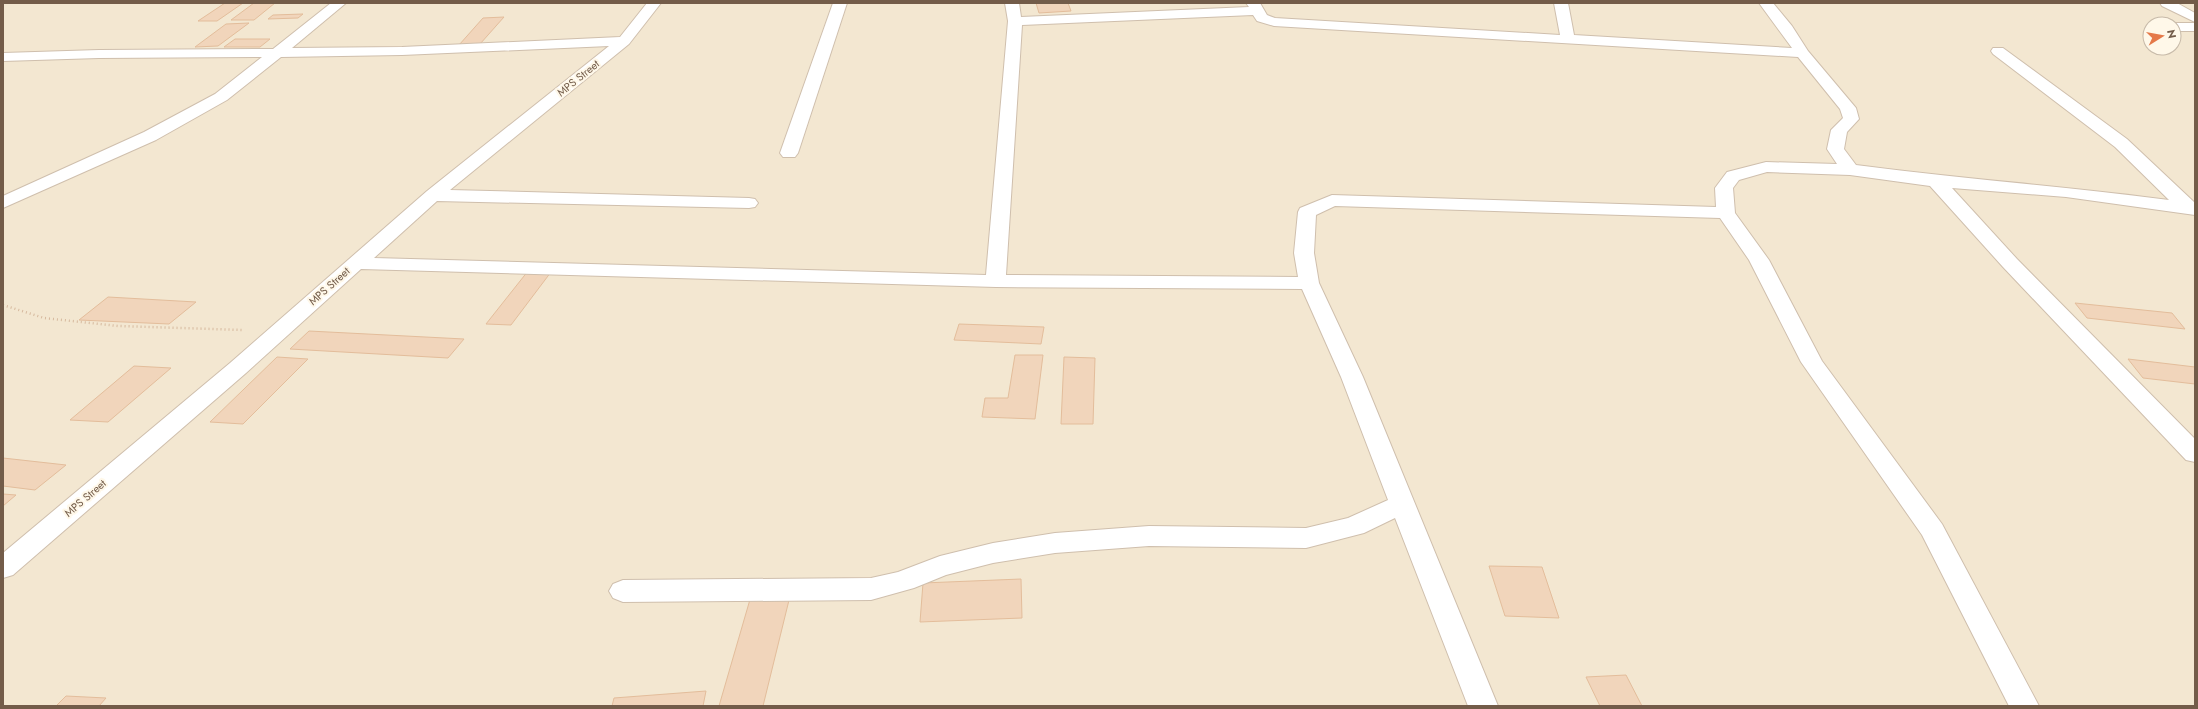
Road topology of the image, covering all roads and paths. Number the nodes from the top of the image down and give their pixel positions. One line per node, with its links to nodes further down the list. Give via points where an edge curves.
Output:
1 (339, 3): 16 (street)
2 (654, 3): 14 (street, MPS Street)
3 (840, 3): 19 (street)
4 (1012, 3): 10 (street)
5 (1561, 3): 13 (street)
6 (1766, 3): 17 (street)
7 (2167, 3): 9 (street)
8 (1255, 7): 10 (street); 13 (street, via 1262,18 1274,22)
9 (2195, 18)
10 (1015, 21): 28 (street)
11 (2182, 27): 12 (street)
12 (2195, 27)
13 (1568, 39): 17 (street)
14 (624, 41): 16 (street, via 402,51); 22 (street, MPS Street)
15 (1998, 51): 25 (street, via 2121,144)
16 (277, 52): 18 (street); 23 (street, via 221,97 150,136)
17 (1802, 53): 20 (street, via 1848,108 1851,119 1839,130 1835,149)
18 (3, 57)
19 (789, 153)
20 (1850, 170): 21 (street); 26 (street, via 1766,167 1733,176 1724,188)
21 (1936, 181): 25 (street, via 2066,192); 32 (street, via 2010,263)
22 (433, 195): 24 (street); 27 (street, MPS Street)
23 (3, 203)
24 (749, 203)
25 (2191, 208)
26 (1726, 213): 29 (street, via 1332,200 1307,212 1304,253); 37 (street, via 1759,260 1812,362 1933,531)
27 (354, 263): 28 (street); 31 (street, MPS Street)
28 (996, 281): 29 (street)
29 (1309, 283): 33 (street, via 1352,377)
30 (3, 305): 31 (path, via 44,318 118,326)
31 (279, 331): 34 (street, MPS Street)
32 (2195, 454)
33 (1402, 504): 35 (street, via 1355,526 1306,538 1149,536 1055,543 993,553 940,566 904,582 871,589); 36 (street)
34 (3, 568)
35 (623, 591)
36 (1483, 706)
37 (2024, 706)

